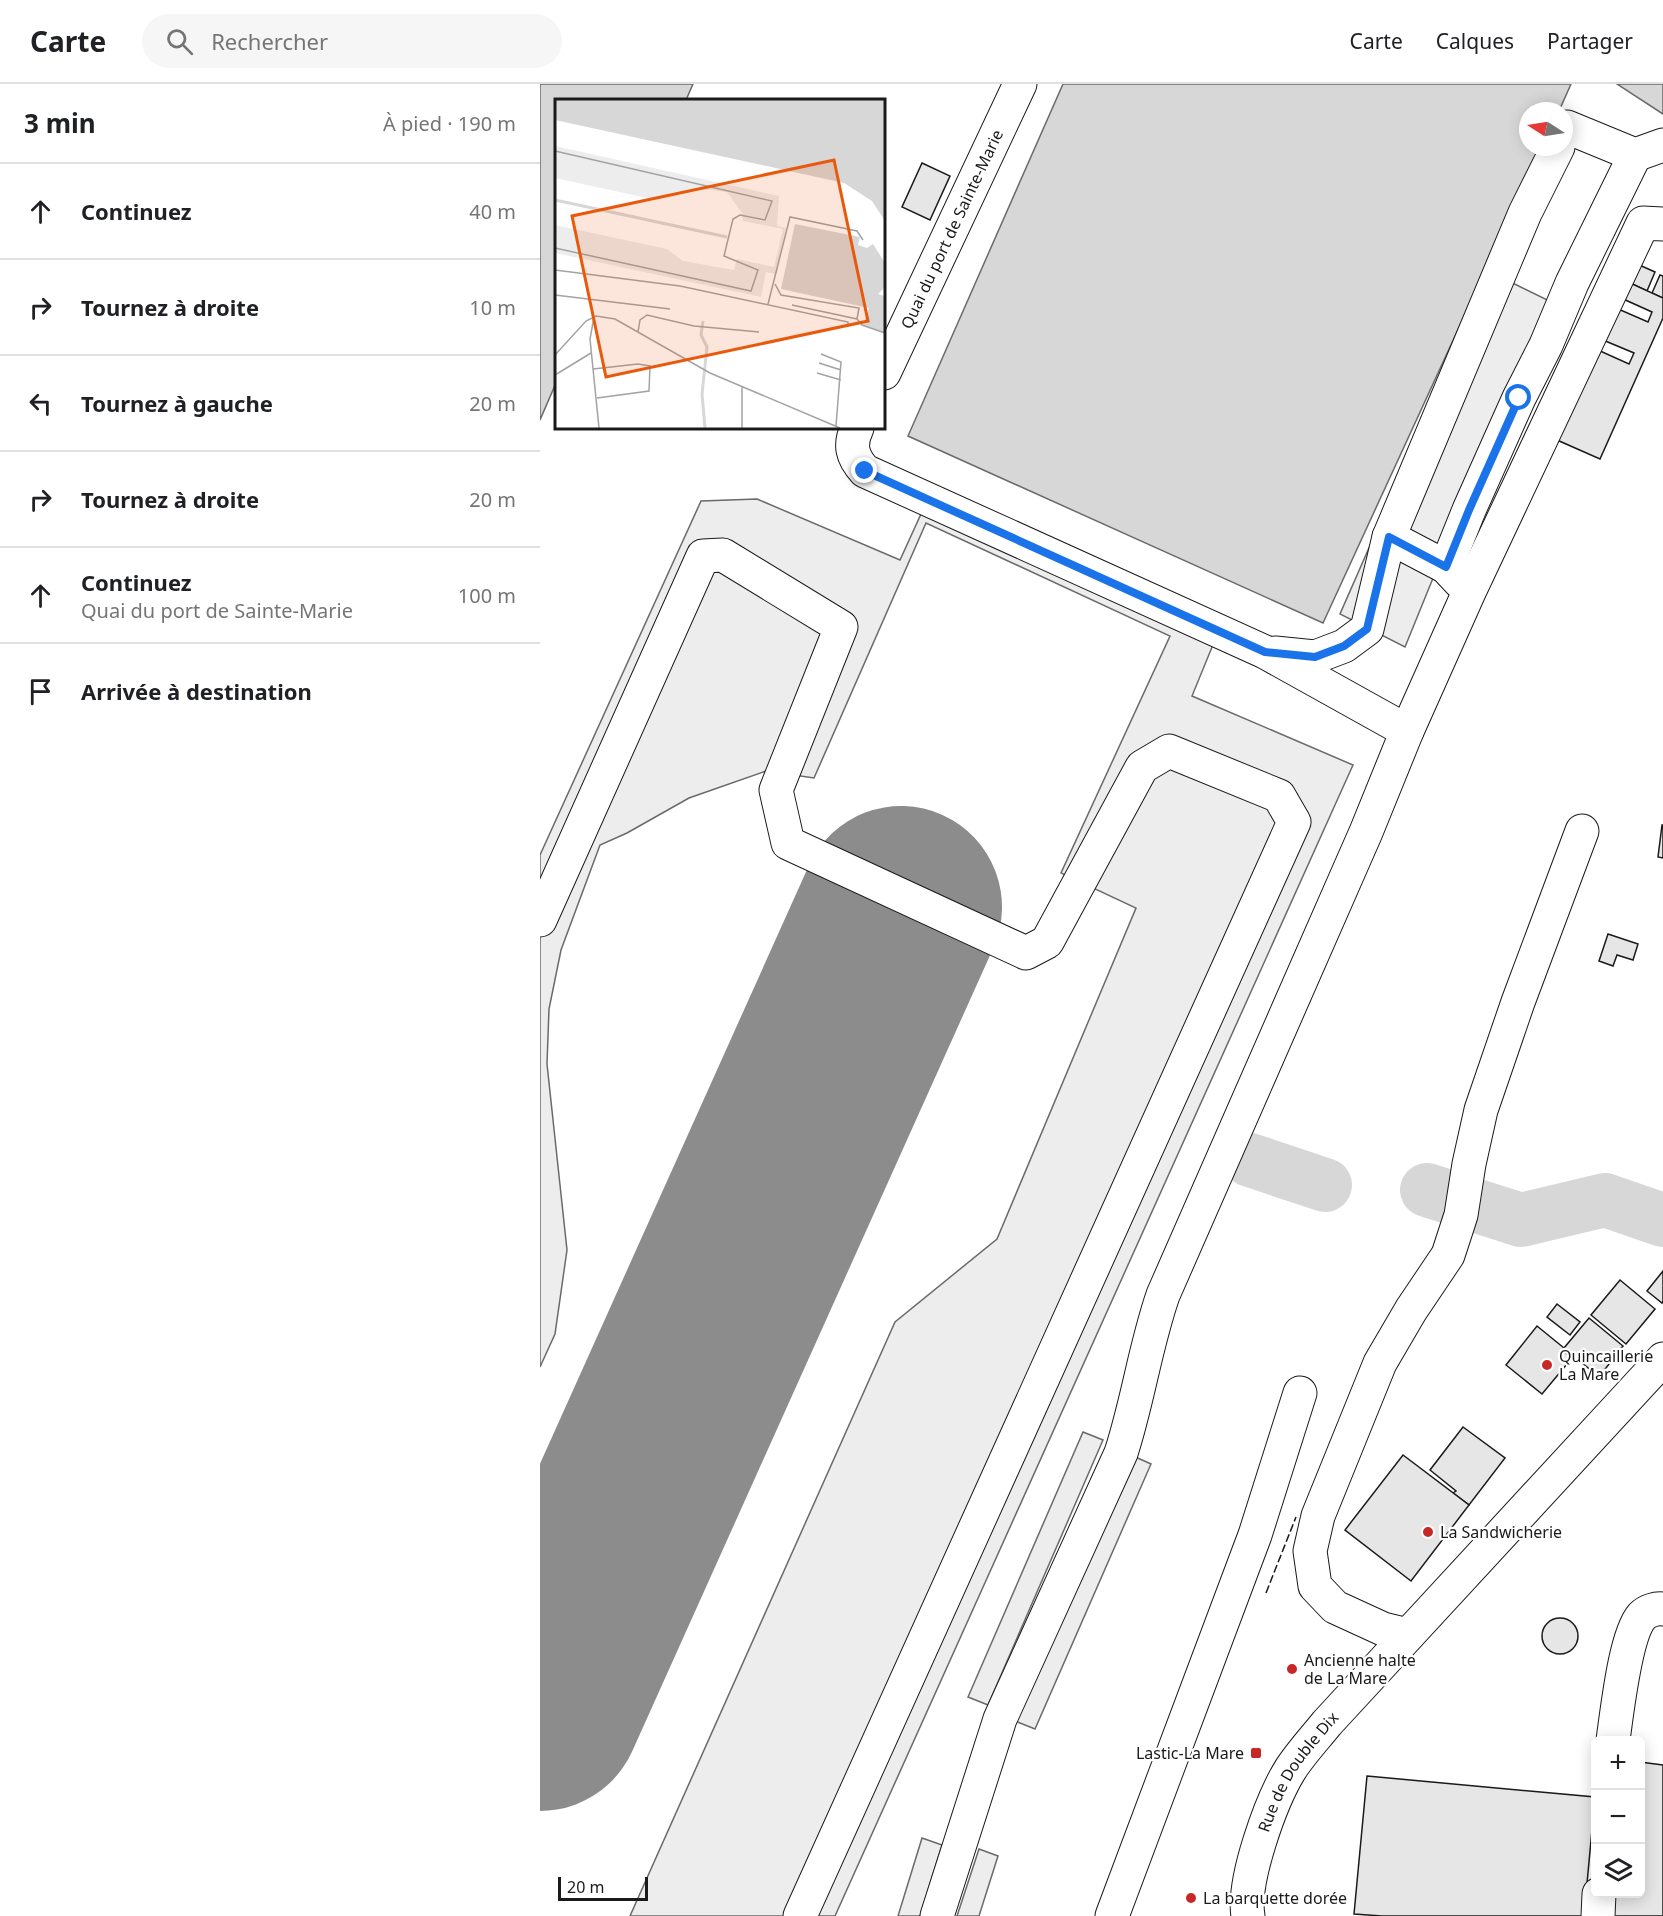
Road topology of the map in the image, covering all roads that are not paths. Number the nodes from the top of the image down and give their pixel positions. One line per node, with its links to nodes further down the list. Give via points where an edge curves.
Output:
1 (1020, 84): 6 (street, Quai du port de Sainte-Marie)
2 (1573, 129): 3 (street)
3 (1649, 150): 9 (street, via 1572,283)
4 (1554, 156): 8 (street, via 1525,213)
5 (1663, 224): 10 (street, via 1643,223)
6 (885, 371)
7 (857, 429): 11 (street, via 851,444 855,460 865,471)
8 (1389, 537): 9 (street); 11 (street, via 1367,629 1344,646 1315,657)
9 (1446, 567): 10 (street)
10 (1469, 592): 12 (street)
11 (1265, 652): 12 (street)
12 (1407, 731): 23 (street, via 1163,1295 1121,1453 1000,1719)
13 (1582, 831): 18 (street, via 1481,1110 1461,1215 1448,1255 1380,1363 1318,1516 1310,1551 1315,1586 1335,1607 1383,1629)
14 (540, 920): 22 (street, via 704,556 723,555 841,627 776,790 788,843 1026,953 1047,942 1142,767 1169,751 1279,796 1294,822)
15 (1663, 1359): 18 (street, Rue de Double Dix)
16 (1300, 1393): 24 (street, via 1255,1535)
17 (1663, 1609): 19 (street, via 1642,1616 1632,1636)
18 (1408, 1635): 21 (street, Rue de Double Dix, via 1327,1723 1290,1770 1271,1809 1257,1853 1247,1894)
19 (1614, 1736)
20 (1599, 1898): 25 (street)
21 (1249, 1914)
22 (800, 1916)
23 (937, 1916)
24 (1112, 1916)
25 (1598, 1916)

